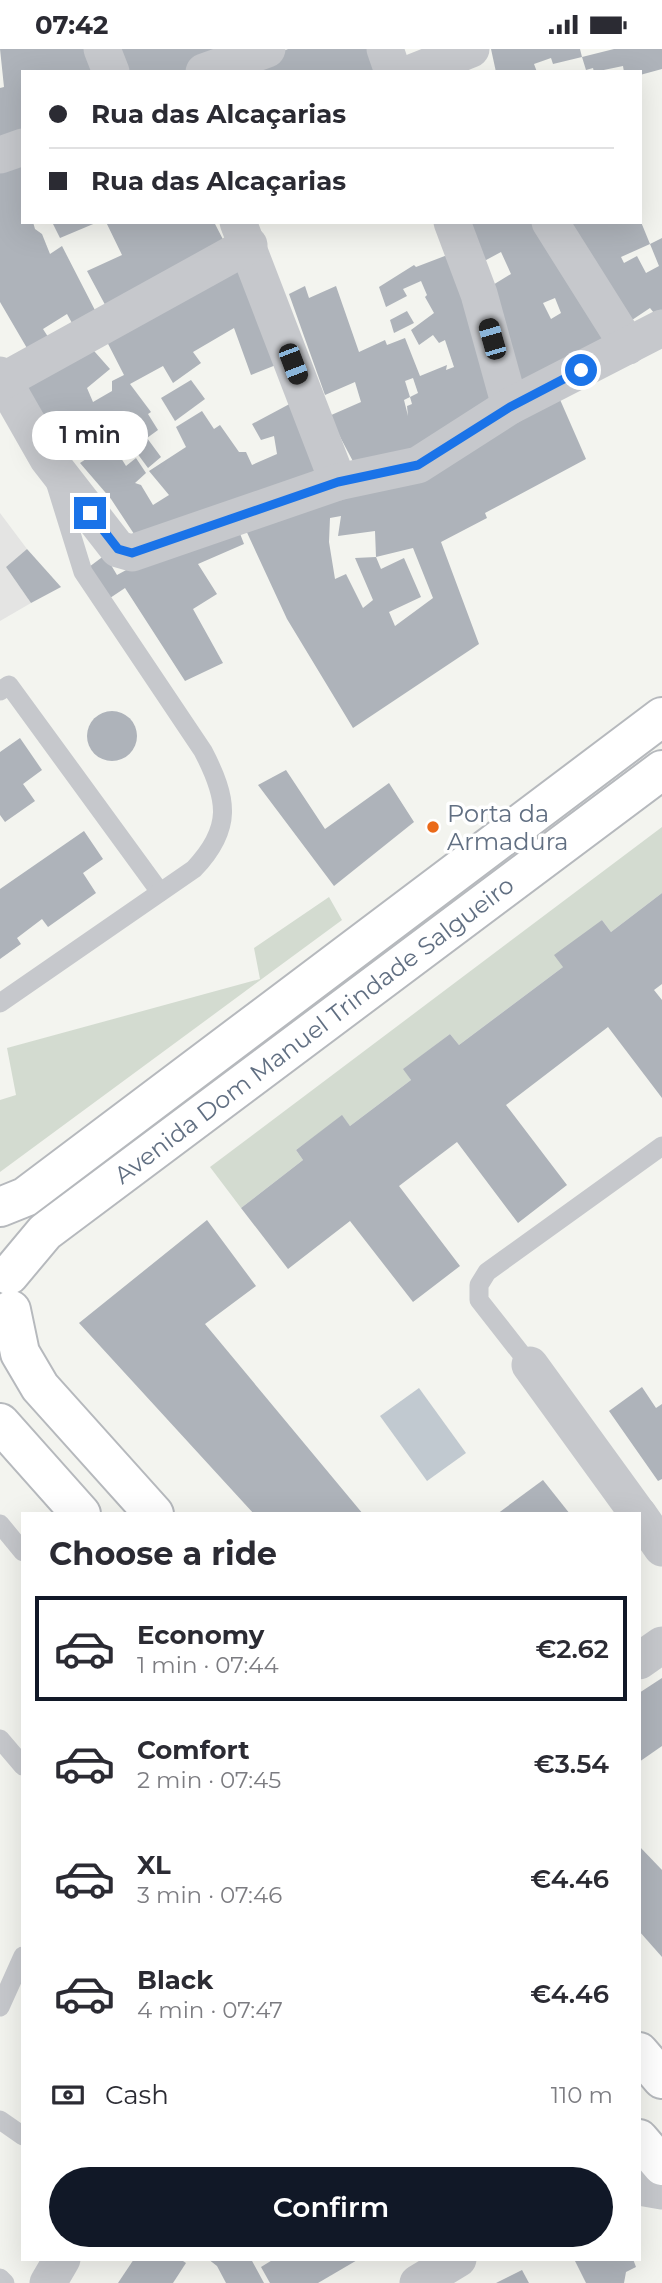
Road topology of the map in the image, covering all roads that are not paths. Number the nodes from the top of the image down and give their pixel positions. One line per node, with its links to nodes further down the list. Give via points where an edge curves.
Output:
1 (102, 49): 6 (street)
2 (267, 49): 7 (street)
3 (385, 49): 8 (street)
4 (471, 49): 9 (street)
5 (481, 49): 10 (street)
6 (110, 70)
7 (209, 70)
8 (392, 70)
9 (419, 70)
10 (489, 70)
11 (21, 148): 12 (street)
12 (0, 155)
13 (453, 224): 19 (street, via 479,294)
14 (551, 224): 17 (street)
15 (243, 234): 18 (street); 21 (street)
16 (662, 328): 17 (street)
17 (628, 346): 19 (street)
18 (2, 378): 20 (street)
19 (510, 407): 21 (street, via 418,465)
20 (48, 459): 21 (street, via 118,549 132,553); 25 (lane, via 83,572 219,781 223,818 218,839 194,869)
21 (338, 482)
22 (0, 691): 25 (lane, via 9,685)
23 (662, 717): 28 (main road, Avenida Dom Manuel Trindade Salgueiro, via 25,1197)
24 (662, 770): 29 (main road, Avenida Dom Manuel Trindade Salgueiro, via 45,1232)
25 (160, 892): 26 (lane)
26 (0, 1003)
27 (662, 1146): 30 (lane, via 487,1272 479,1285 480,1300)
28 (0, 1207)
29 (5, 1294): 33 (main road, via 20,1353 40,1387)
30 (530, 1365): 34 (street)
31 (0, 1423): 32 (main road)
32 (79, 1512)
33 (152, 1512)
34 (635, 1512)
35 (0, 1524): 36 (lane)
36 (21, 1550)
37 (662, 1645): 38 (street)
38 (641, 1660)
39 (0, 1739): 40 (lane)
40 (21, 1764)
41 (21, 1960): 42 (lane)
42 (0, 2007)
43 (641, 2054): 44 (main road)
44 (662, 2078)
45 (0, 2120): 46 (lane)
46 (21, 2135)
47 (641, 2141): 48 (main road)
48 (662, 2167)
49 (641, 2187): 50 (street)
50 (662, 2191)
51 (61, 2261): 55 (street)
52 (455, 2261): 56 (street)
53 (0, 2278): 54 (lane)
54 (5, 2283)
55 (48, 2283)
56 (418, 2283)

